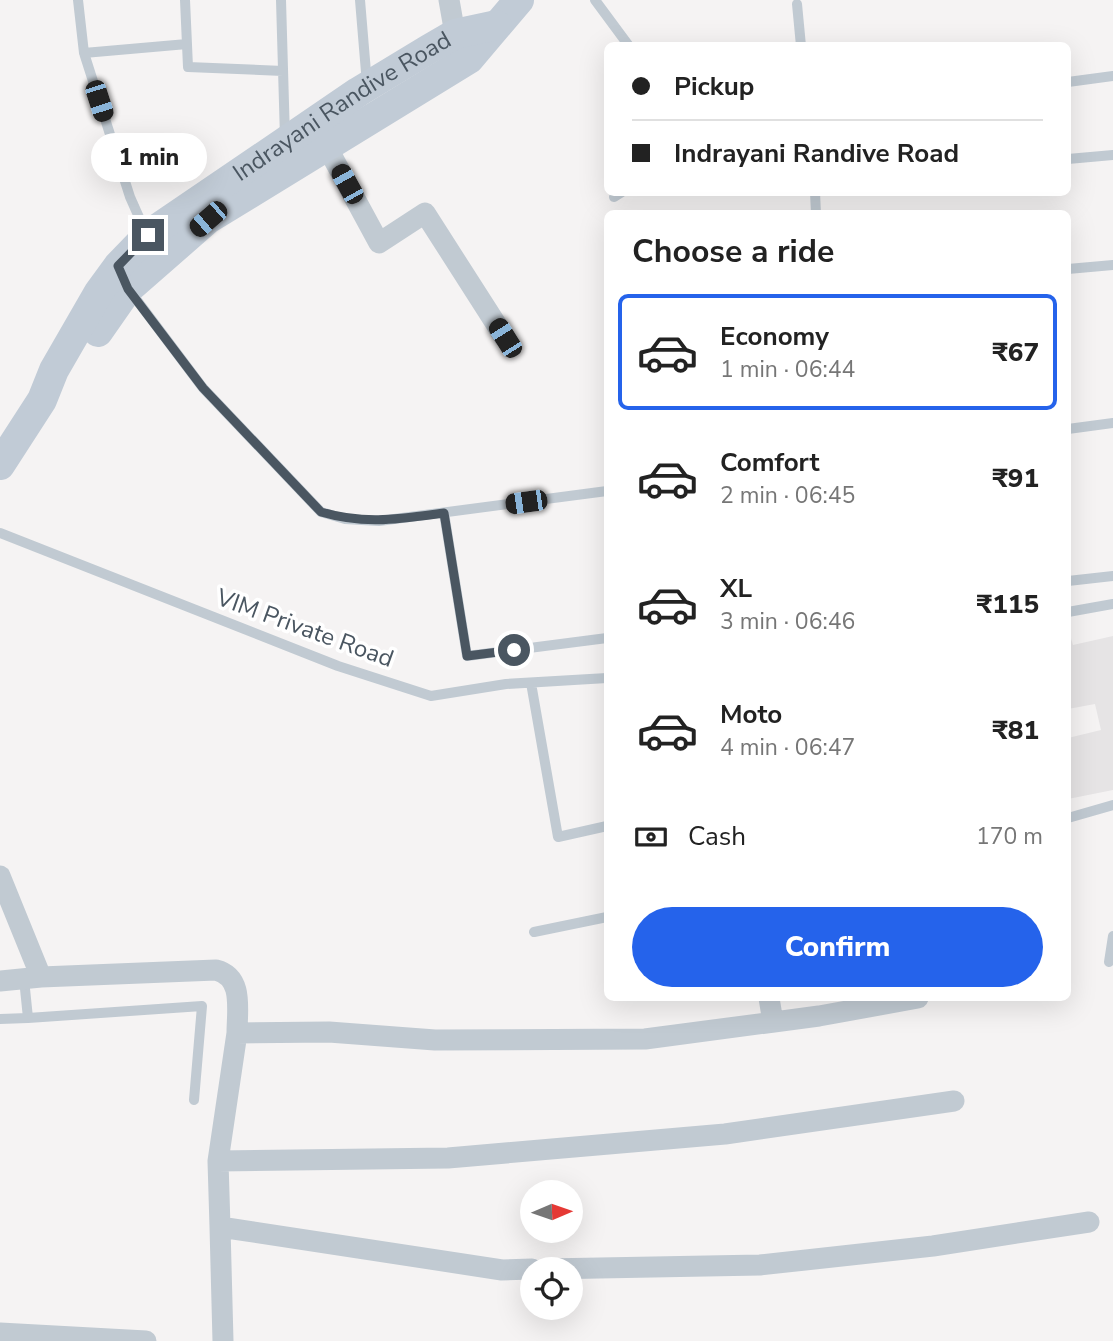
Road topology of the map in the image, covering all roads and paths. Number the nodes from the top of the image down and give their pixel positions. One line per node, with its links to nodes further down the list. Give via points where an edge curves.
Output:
1 (78, 0): 13 (lane)
2 (185, 0): 11 (lane)
3 (281, 0): 14 (lane)
4 (360, 0): 17 (lane)
5 (449, 0): 12 (street)
6 (519, 0): 12 (street, Indrayani Randive Road, via 497,25)
7 (595, 0): 9 (lane)
8 (797, 4): 10 (lane)
9 (626, 42)
10 (802, 42)
11 (187, 44): 13 (lane); 14 (lane, via 188,67)
12 (462, 47): 17 (street, Indrayani Randive Road); 19 (street, Indrayani Randive Road)
13 (84, 53): 22 (lane, via 130,197)
14 (283, 71): 18 (lane)
15 (1113, 76): 16 (lane)
16 (1071, 82)
17 (367, 87): 18 (street, Indrayani Randive Road)
18 (286, 141): 22 (street, Indrayani Randive Road)
19 (327, 147): 25 (street, Indrayani Randive Road, via 208,219); 26 (street, via 379,243 425,213)
20 (1113, 155): 21 (lane)
21 (1071, 159)
22 (148, 235): 25 (street, Indrayani Randive Road)
23 (1113, 265): 24 (lane)
24 (1071, 269)
25 (123, 278): 29 (street, Indrayani Randive Road, via 99,292 54,370 43,400); 31 (lane, via 203,388 321,512 379,521)
26 (505, 338)
27 (1113, 423): 28 (lane)
28 (1071, 429)
29 (0, 465)
30 (604, 491): 31 (lane)
31 (444, 513): 37 (lane, via 467,656)
32 (0, 533): 39 (lane, VIM Private Road, via 338,666 431,696)
33 (1113, 576): 34 (lane)
34 (1071, 581)
35 (1113, 604): 36 (lane)
36 (1071, 611)
37 (604, 638)
38 (604, 678): 39 (lane, VIM Private Road)
39 (531, 683): 42 (lane, via 558,837)
40 (1113, 805): 41 (lane)
41 (1071, 817)
42 (604, 827)
43 (0, 876): 48 (street)
44 (604, 918): 45 (lane)
45 (534, 932)
46 (1113, 936): 47 (lane)
47 (1109, 962)
48 (32, 978): 49 (street); 53 (lane); 55 (street, via 225,972 237,993)
49 (0, 981)
50 (770, 1001): 54 (street)
51 (875, 1001): 54 (street)
52 (0, 1018): 53 (lane)
53 (28, 1018): 56 (lane, via 202,1006)
54 (774, 1022): 55 (street, via 645,1039 435,1040 329,1032)
55 (237, 1033): 58 (street)
56 (194, 1100)
57 (954, 1101): 58 (street, via 726,1134 448,1158)
58 (218, 1161): 60 (street)
59 (1089, 1222): 61 (street, via 933,1246 760,1265)
60 (220, 1227): 62 (street); 65 (street)
61 (583, 1268)
62 (520, 1269)
63 (0, 1333): 64 (street)
64 (137, 1341)
65 (223, 1341)

